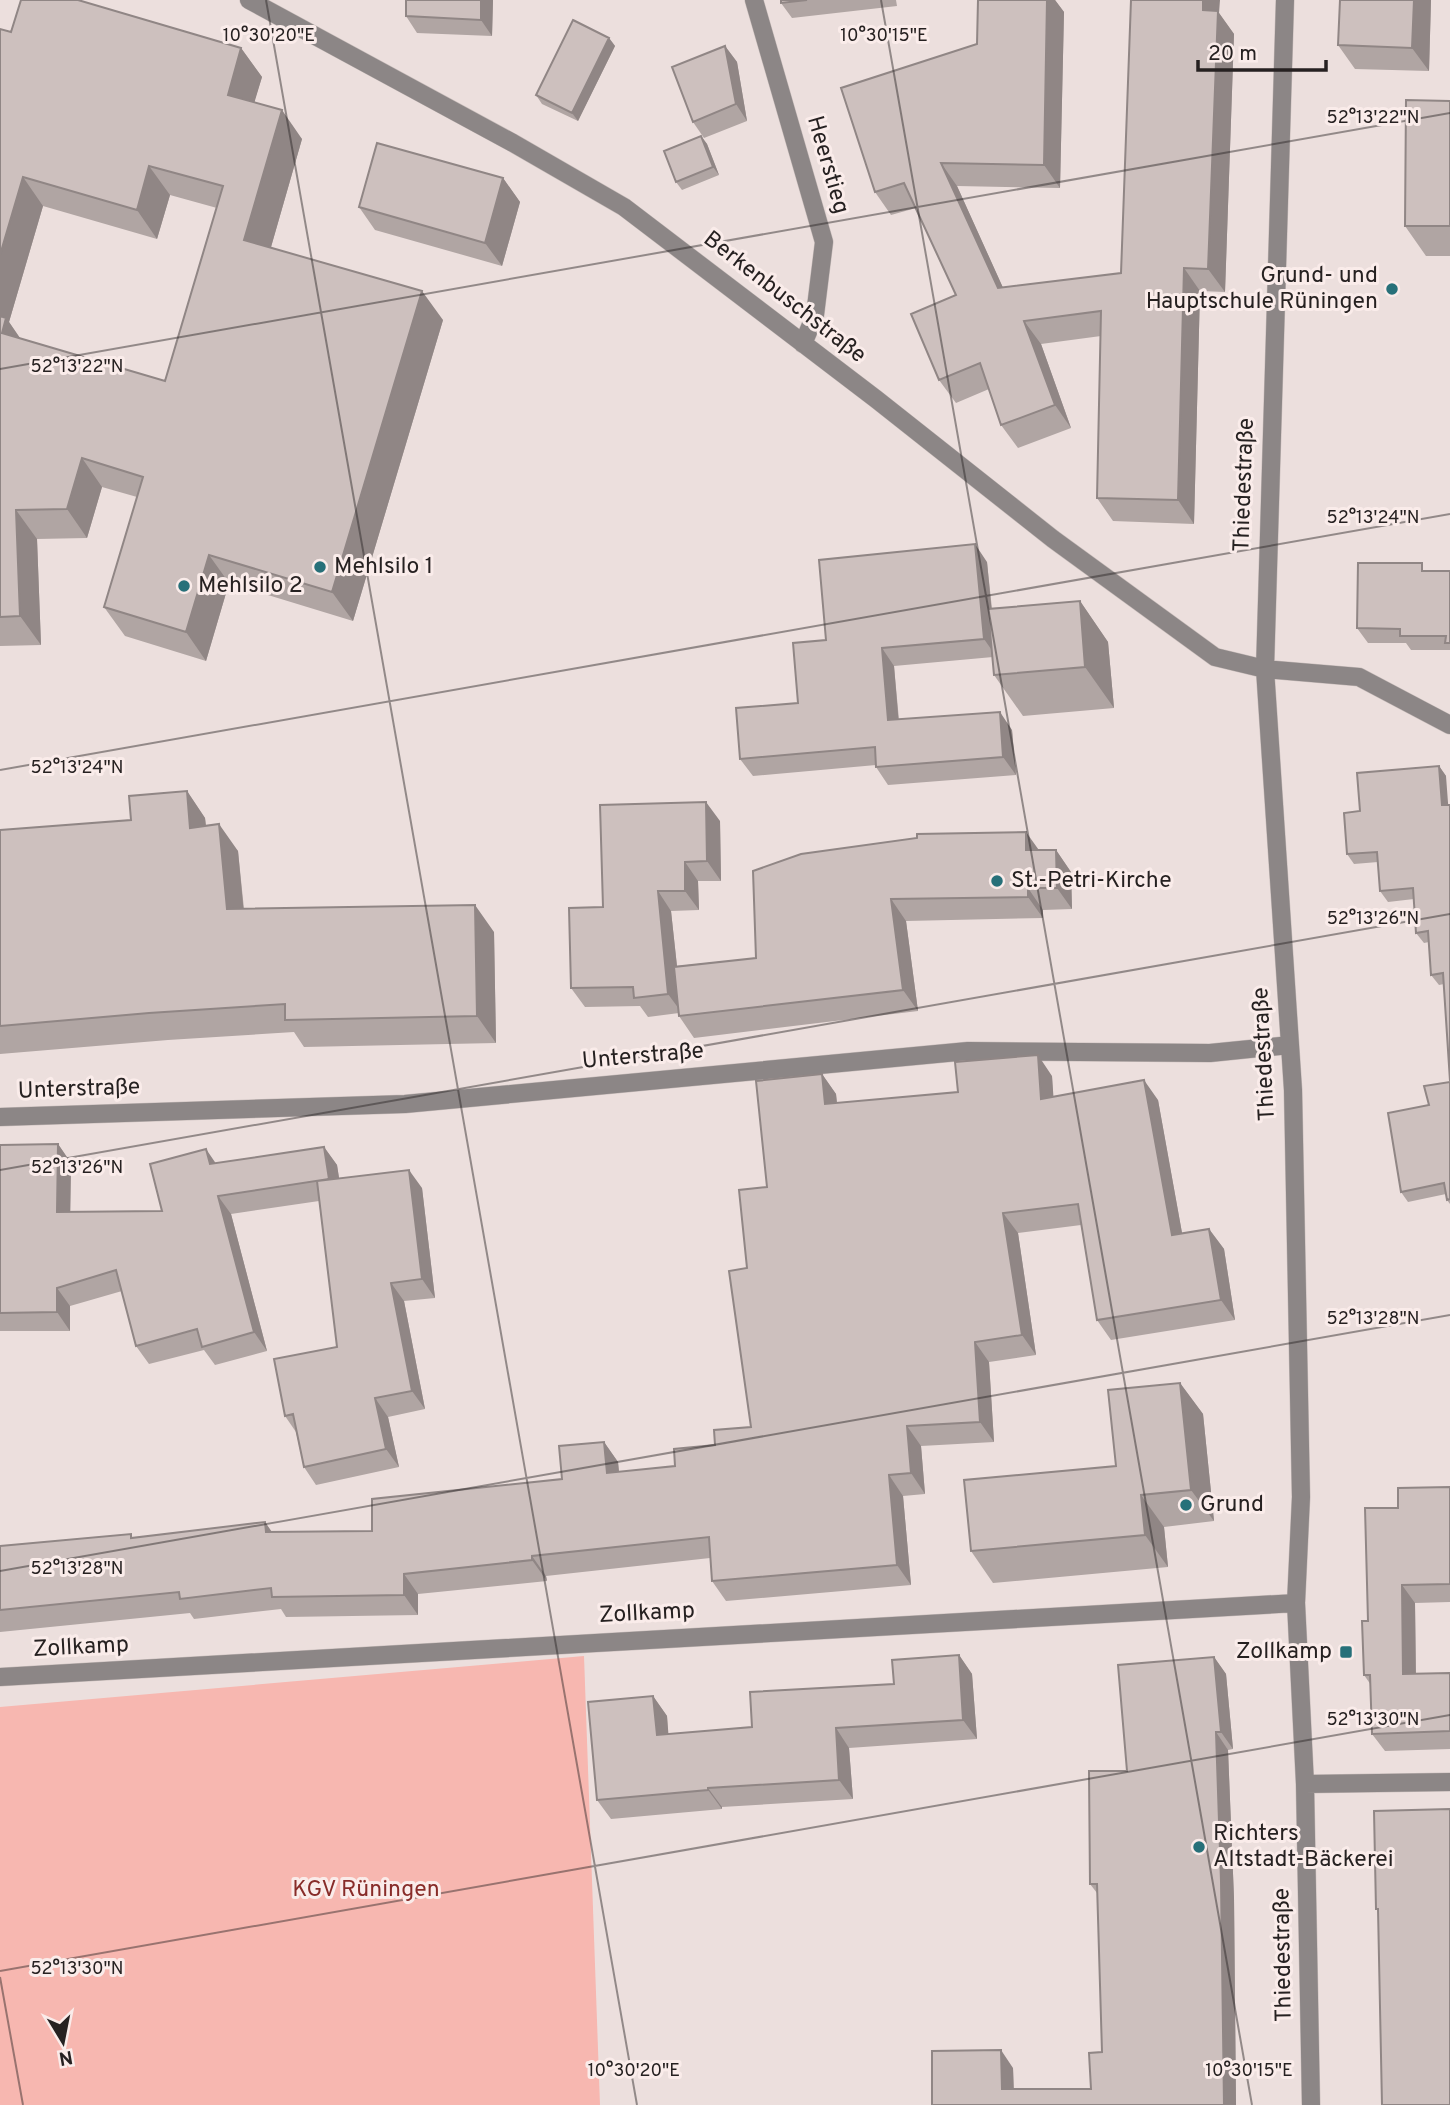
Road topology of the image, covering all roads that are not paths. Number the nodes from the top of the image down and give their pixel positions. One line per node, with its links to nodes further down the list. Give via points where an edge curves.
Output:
1 (249, 0): 4 (street, Berkenbuschstraße, via 624,207)
2 (754, 0): 4 (street, Heerstieg, via 824,242 815,315)
3 (1285, 0): 5 (street, Thiedestraße)
4 (803, 344): 5 (street, Berkenbuschstraße, via 1053,539 1215,657)
5 (1265, 669): 6 (street, Berkenbuschstraße, via 1359,677); 7 (street, Thiedestraße)
6 (1450, 725)
7 (1290, 1045): 8 (street, Unterstraße, via 1210,1053 968,1051 405,1104); 9 (street, Thiedestraße, via 1301,1497)
8 (0, 1117)
9 (1296, 1603): 10 (street, Zollkamp); 12 (street, Thiedestraße)
10 (0, 1677)
11 (1450, 1782): 12 (street)
12 (1306, 1784): 13 (street, Thiedestraße)
13 (1311, 2105)

